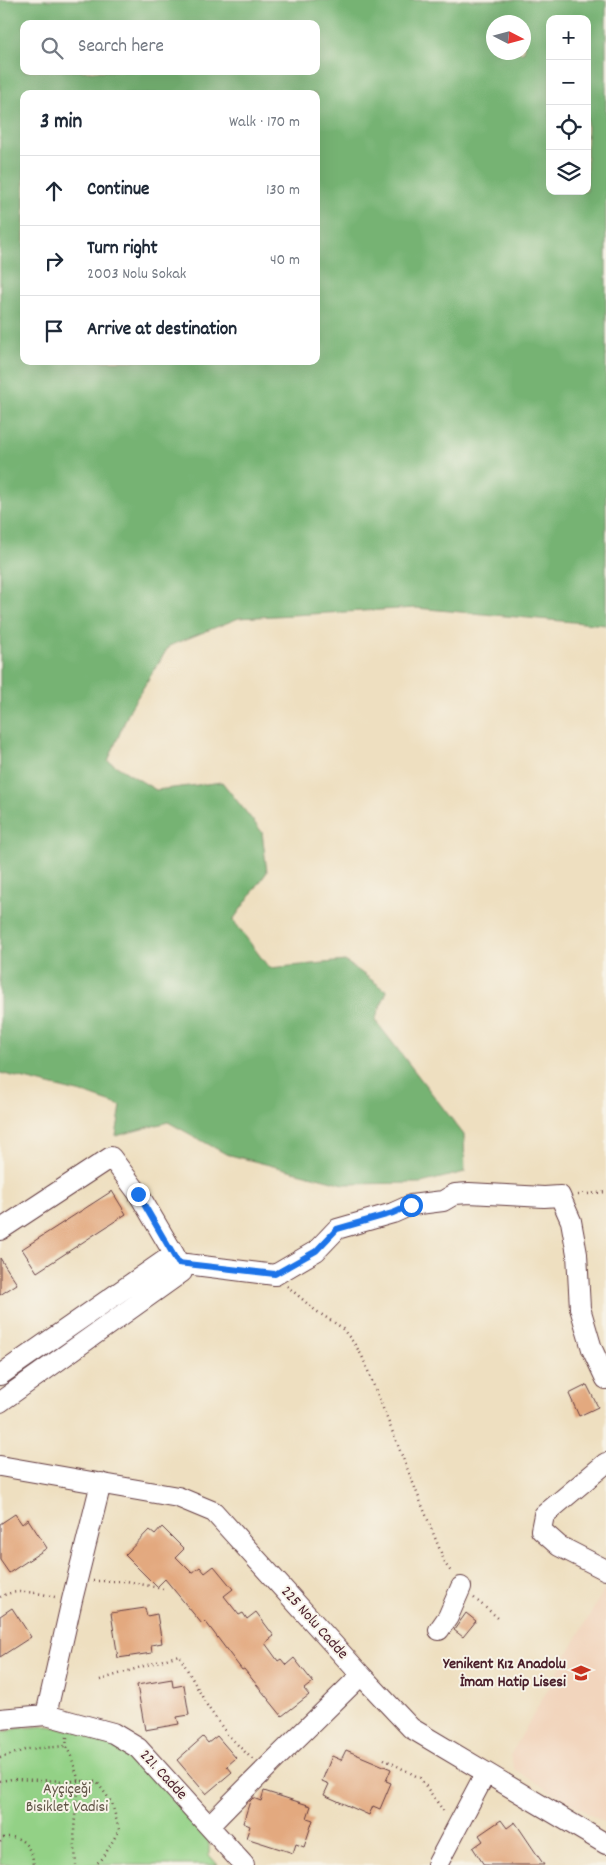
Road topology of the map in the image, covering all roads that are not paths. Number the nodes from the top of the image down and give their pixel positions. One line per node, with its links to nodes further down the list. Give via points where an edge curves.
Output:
1 (1, 1226): 2 (street, via 111,1157 138,1194)
2 (176, 1258): 3 (street); 4 (street, via 275,1274 316,1251 337,1229 411,1205 443,1201 455,1194 469,1193 560,1196 571,1221 577,1254 580,1308 592,1349); 5 (street, via 182,1272)
3 (0, 1375)
4 (606, 1379)
5 (0, 1402)
6 (606, 1463): 9 (street, via 544,1515 541,1530 559,1546)
7 (0, 1466): 8 (street, 225 Nolu Cadde)
8 (101, 1483): 12 (street, 225 Nolu Cadde, via 178,1497 214,1512); 13 (street)
9 (606, 1570)
10 (461, 1587): 11 (street)
11 (439, 1630)
12 (361, 1675): 15 (street, 225 Nolu Cadde, via 411,1728); 16 (street)
13 (46, 1715): 14 (street, 221. Cadde); 16 (street, 221. Cadde, via 112,1733 138,1748)
14 (0, 1719)
15 (486, 1774): 17 (street, 225 Nolu Cadde); 19 (street)
16 (210, 1825): 18 (street, 221. Cadde)
17 (606, 1844)
18 (244, 1865)
19 (437, 1865)

